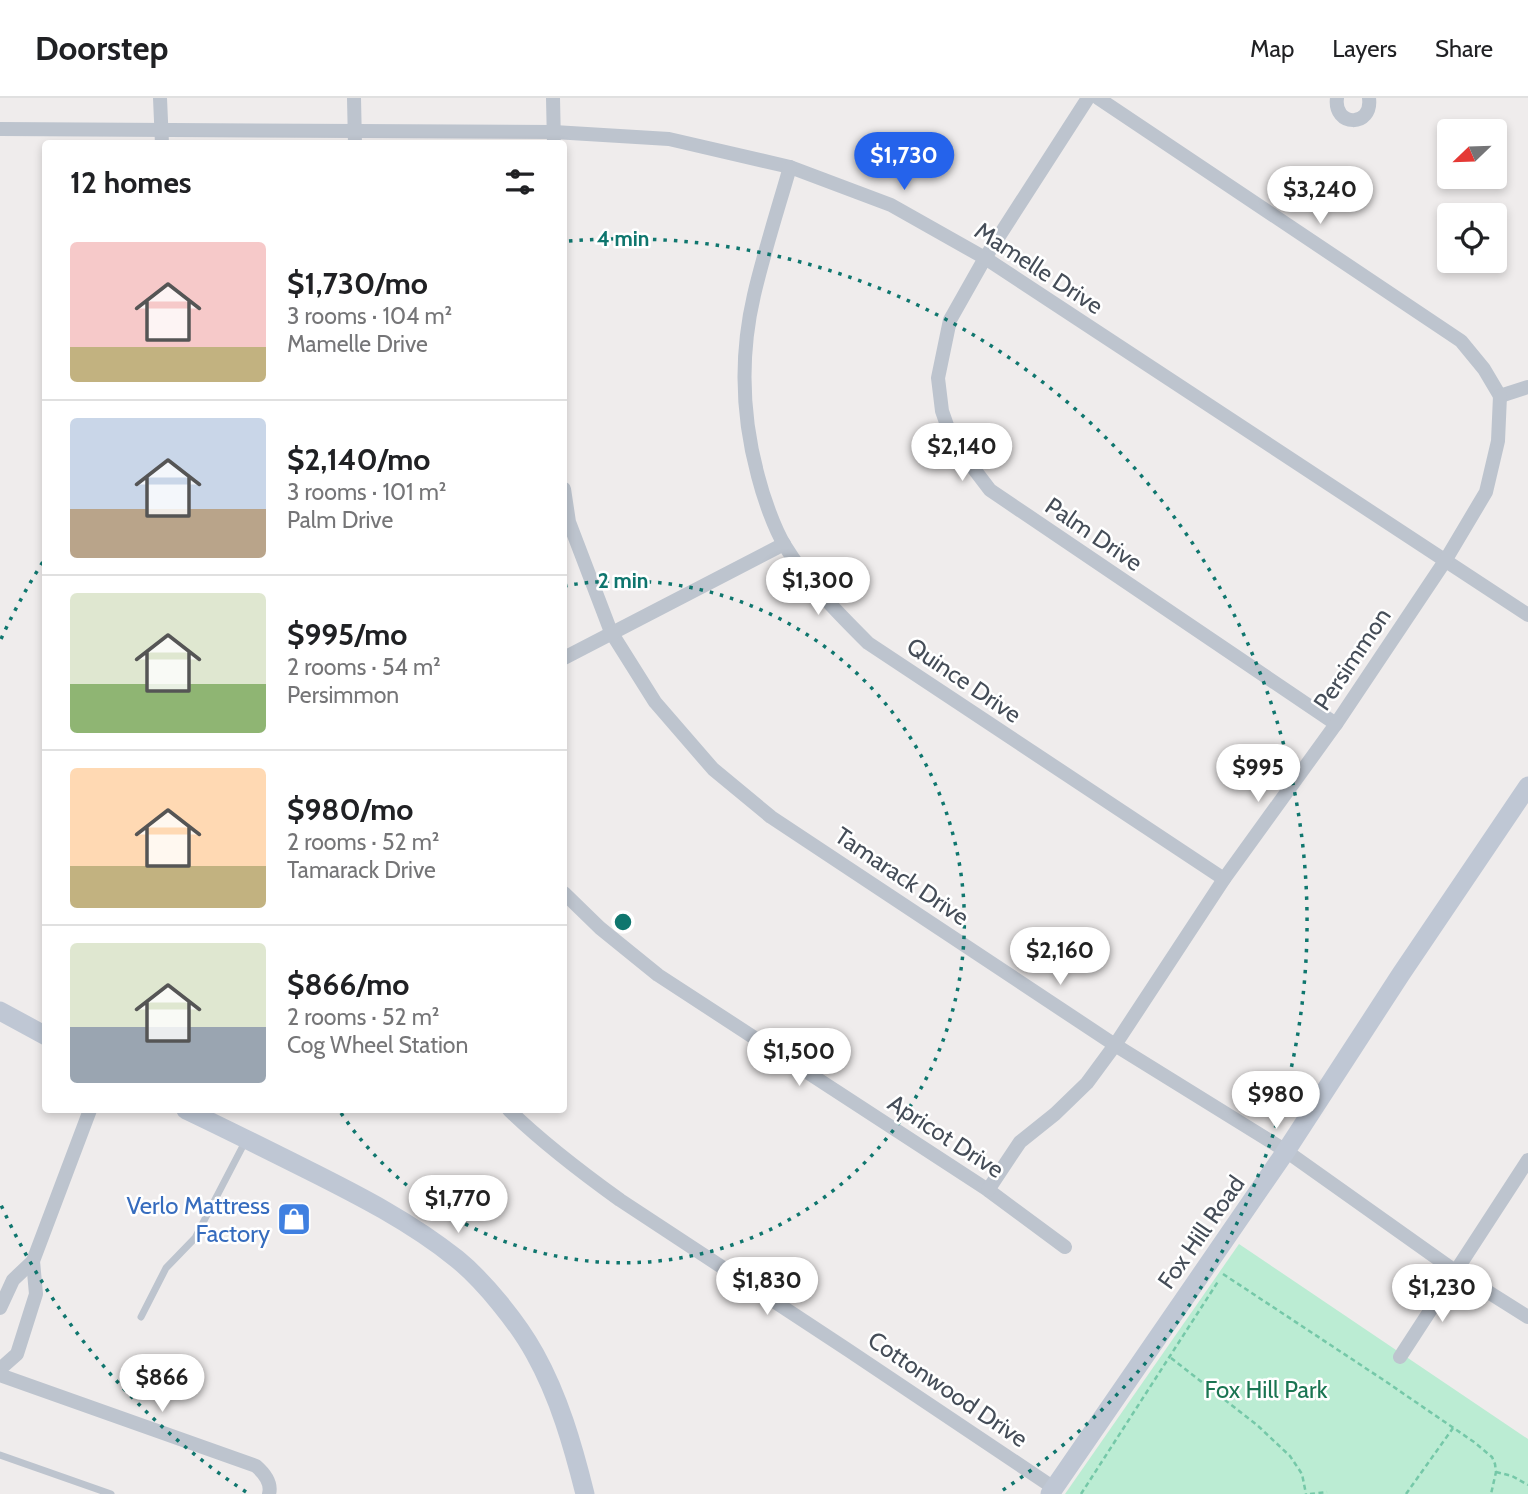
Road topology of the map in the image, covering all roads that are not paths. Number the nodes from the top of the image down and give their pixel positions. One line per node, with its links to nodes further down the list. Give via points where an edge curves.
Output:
1 (160, 98): 9 (street)
2 (354, 98): 10 (street)
3 (553, 98): 11 (street)
4 (1088, 98): 13 (street, Palm Drive)
5 (1098, 98): 15 (street, via 1461,341)
6 (1337, 98): 7 (street, via 1341,116 1351,120 1366,114)
7 (1369, 98)
8 (0, 129): 9 (street, Mamelle Drive)
9 (162, 137): 10 (street, Mamelle Drive)
10 (355, 137): 11 (street, Mamelle Drive)
11 (554, 138): 12 (street, Mamelle Drive, via 668,139)
12 (790, 167): 13 (street, Mamelle Drive, via 891,205); 17 (street, Quince Drive, via 753,297 745,356 746,421 752,452)
13 (985, 258): 18 (street, Mamelle Drive); 22 (street, Palm Drive, via 950,320 938,378 949,431 968,462 990,490)
14 (1528, 387): 15 (street)
15 (1500, 396): 18 (street, Persimmon, via 1498,441 1486,492)
16 (567, 509): 20 (street, Tamarack Drive)
17 (784, 544): 20 (street); 24 (street, Quince Drive, via 822,597 868,643)
18 (1445, 561): 19 (street, Mamelle Drive); 22 (street, Persimmon)
19 (1528, 615)
20 (611, 632): 21 (street); 28 (street, Tamarack Drive, via 655,702 713,769 771,817)
21 (567, 656)
22 (1336, 723): 24 (street, Persimmon)
23 (1528, 786): 33 (street, Fox Hill Road)
24 (1224, 879): 28 (street, Persimmon)
25 (567, 896): 35 (street, Apricot Drive, via 658,975)
26 (1, 1015): 27 (street)
27 (42, 1034)
28 (1115, 1045): 33 (street, Tamarack Drive); 35 (street, Persimmon, via 1087,1083 1020,1142)
29 (89, 1113): 37 (street)
30 (192, 1113): 32 (street)
31 (512, 1113): 46 (street, Cottonwood Drive, via 620,1200)
32 (246, 1140): 40 (lane, via 195,1238 166,1268); 49 (street, via 412,1227 458,1260 486,1289 514,1321 551,1386)
33 (1286, 1152): 38 (street, Tamarack Drive); 46 (street, Fox Hill Road)
34 (1528, 1160): 38 (street)
35 (988, 1190): 36 (street, Apricot Drive)
36 (1065, 1248)
37 (33, 1261): 39 (street, via 13,1280); 43 (street, via 36,1294 17,1354)
38 (1455, 1271): 41 (street, Tamarack Drive); 42 (street)
39 (0, 1308)
40 (141, 1317)
41 (1528, 1317)
42 (1400, 1357)
43 (0, 1369)
44 (0, 1375): 48 (street, via 256,1466 267,1480)
45 (0, 1455): 47 (lane)
46 (1052, 1491)
47 (111, 1494)
48 (270, 1494)
49 (585, 1494)

